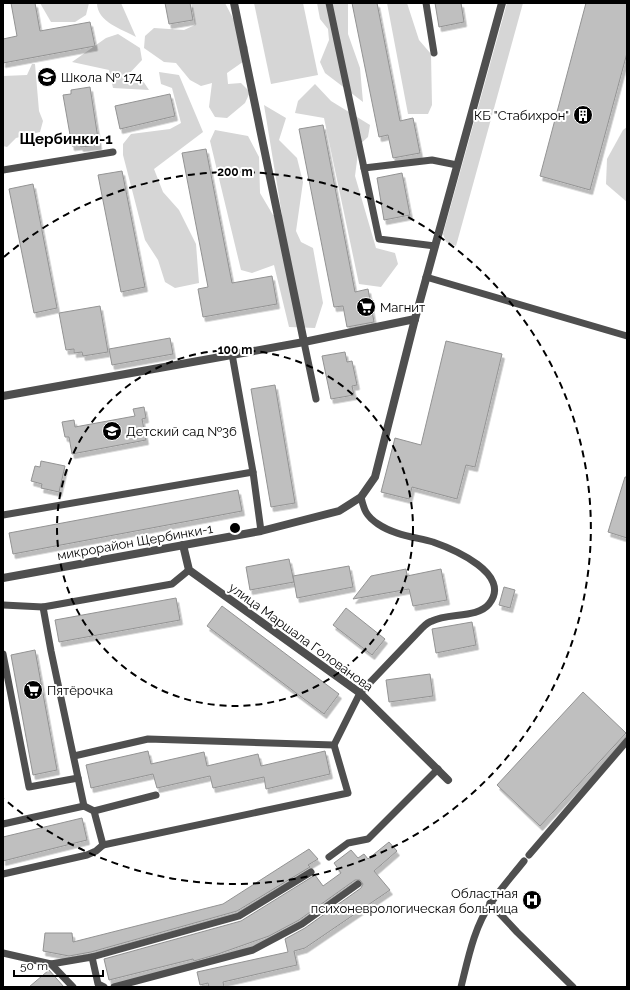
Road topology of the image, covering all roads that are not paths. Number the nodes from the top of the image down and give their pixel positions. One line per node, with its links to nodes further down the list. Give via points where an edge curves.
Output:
1 (234, 3): 14 (street)
2 (329, 3): 8 (lane)
3 (426, 3): 5 (lane)
4 (502, 3): 7 (street)
5 (434, 53)
6 (113, 152): 9 (lane)
7 (457, 165): 8 (lane, via 432,160); 10 (street)
8 (364, 168): 10 (lane, via 379,239)
9 (3, 170)
10 (435, 246): 11 (street)
11 (426, 278): 12 (street); 13 (lane)
12 (415, 319): 14 (street); 19 (street, via 375,477)
13 (627, 336)
14 (304, 342): 15 (street); 17 (lane)
15 (232, 354): 16 (street); 18 (lane)
16 (3, 396)
17 (316, 399)
18 (253, 472): 20 (lane); 21 (lane)
19 (362, 497): 21 (street, микрорайон Щербинки-1, via 339,511); 28 (lane, via 367,515 379,525 394,532 434,542 460,554 489,574 495,587 494,594 483,609 427,623)
20 (3, 515)
21 (261, 531): 22 (street, микрорайон Щербинки-1)
22 (183, 545): 23 (street); 24 (street, микрорайон Щербинки-1)
23 (189, 570): 26 (lane, via 172,584); 28 (street, улица Маршала Голованова)
24 (3, 578)
25 (3, 605): 26 (lane)
26 (43, 607): 31 (lane)
27 (3, 654): 33 (lane, via 29,787)
28 (360, 693): 30 (lane); 32 (street, улица Маршала Голованова)
29 (627, 741): 40 (lane)
30 (334, 745): 31 (lane, via 148,739); 39 (lane, via 348,793)
31 (74, 756): 33 (lane)
32 (438, 769): 34 (street, улица Маршала Голованова); 41 (lane, via 368,839 348,843)
33 (78, 778): 36 (lane)
34 (448, 780)
35 (156, 795): 37 (lane)
36 (84, 806): 37 (lane); 38 (lane)
37 (94, 811): 39 (lane)
38 (3, 824)
39 (103, 845): 44 (lane, via 87,855)
40 (529, 855)
41 (329, 857)
42 (524, 862): 46 (lane)
43 (311, 872): 48 (lane, via 239,916)
44 (3, 874)
45 (358, 884): 52 (lane, via 302,924 253,950)
46 (490, 903): 53 (lane, via 468,957); 54 (lane)
47 (3, 953): 49 (lane)
48 (92, 956): 49 (lane); 51 (lane, via 98,984)
49 (51, 964): 50 (lane)
50 (73, 987)
51 (104, 987)
52 (114, 987)
53 (461, 987)
54 (573, 987)

